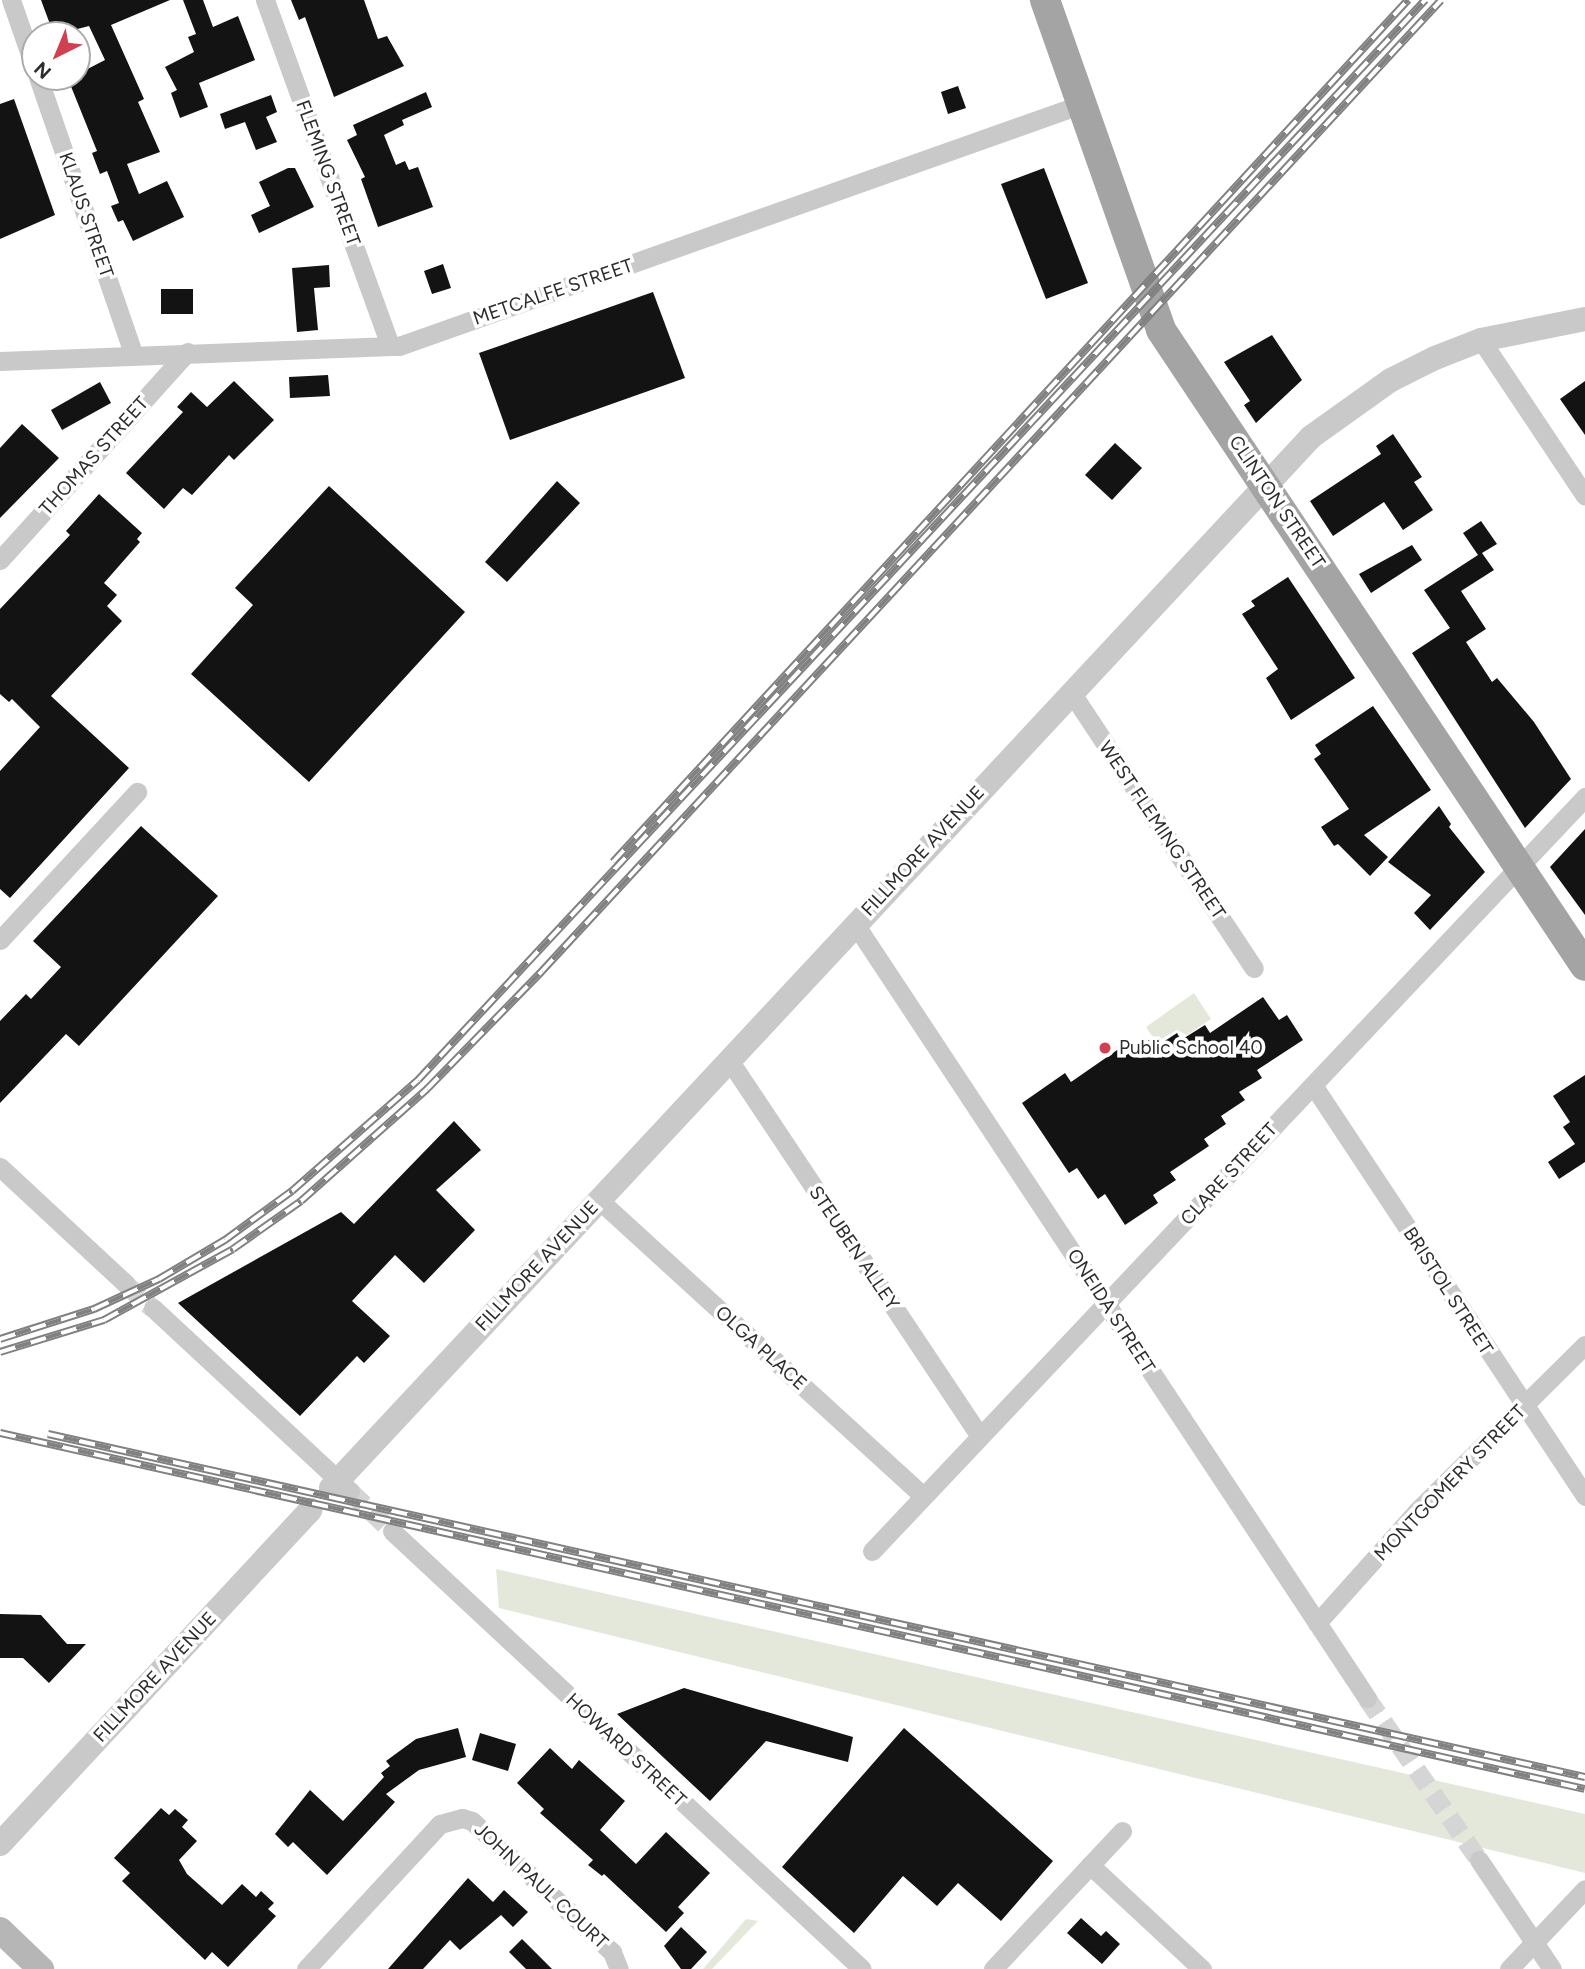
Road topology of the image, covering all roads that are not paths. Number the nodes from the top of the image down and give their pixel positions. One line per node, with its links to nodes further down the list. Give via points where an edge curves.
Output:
1 (11, 0): 4 (street)
2 (265, 0): 9 (street, FLEMING STREET)
3 (1045, 0): 6 (main road, CLINTON STREET)
4 (21, 29)
5 (43, 91): 11 (street, KLAUS STREET)
6 (1082, 104): 9 (street, METCALFE STREET); 13 (main road, CLINTON STREET, via 1161,330)
7 (1585, 319): 8 (street, FILLMORE AVENUE)
8 (1481, 340): 13 (street, FILLMORE AVENUE, via 1391,380 1350,407); 14 (street)
9 (390, 346): 10 (street, METCALFE STREET)
10 (187, 352): 11 (street, METCALFE STREET); 15 (street, THOMAS STREET)
11 (133, 353): 12 (street, METCALFE STREET)
12 (0, 361)
13 (1265, 484): 16 (street, FILLMORE AVENUE); 19 (main road, CLINTON STREET)
14 (1585, 496)
15 (0, 560)
16 (1071, 692): 20 (street, FILLMORE AVENUE); 23 (street, WEST FLEMING STREET)
17 (137, 792): 21 (street)
18 (1585, 797): 19 (street, CLARE STREET)
19 (1519, 867): 22 (main road, CLINTON STREET); 25 (street, CLARE STREET)
20 (855, 924): 24 (street, FILLMORE AVENUE); 29 (street, ONEIDA STREET)
21 (0, 940)
22 (1585, 966)
23 (1254, 968)
24 (730, 1060): 27 (street, FILLMORE AVENUE); 33 (street, STEUBEN ALLEY)
25 (1312, 1085): 29 (street, CLARE STREET); 32 (street, BRISTOL STREET)
26 (0, 1167): 28 (street)
27 (599, 1200): 34 (street, FILLMORE AVENUE); 35 (street, OLGA PLACE)
28 (126, 1284)
29 (1106, 1303): 33 (street, CLARE STREET); 40 (street, ONEIDA STREET)
30 (153, 1308): 34 (street)
31 (1585, 1345): 32 (street, MONTGOMERY STREET)
32 (1524, 1406): 36 (street, BRISTOL STREET); 40 (street, MONTGOMERY STREET, via 1417,1511)
33 (979, 1435): 35 (street, CLARE STREET)
34 (339, 1486)
35 (923, 1496): 39 (street, CLARE STREET)
36 (1585, 1496)
37 (310, 1510): 43 (street, FILLMORE AVENUE)
38 (392, 1531): 52 (street, HOWARD STREET)
39 (872, 1551)
40 (1317, 1623): 41 (street, ONEIDA STREET)
41 (1367, 1698)
42 (1122, 1831): 45 (street)
43 (0, 1843)
44 (1479, 1860): 48 (street)
45 (1090, 1865): 53 (street); 54 (street)
46 (1585, 1889): 48 (street)
47 (0, 1930): 49 (main road)
48 (1534, 1942): 55 (street); 56 (street)
49 (41, 1969)
50 (306, 1969): 51 (street, JOHN PAUL COURT, via 440,1824 462,1818 472,1821 612,1952)
51 (619, 1969)
52 (862, 1969)
53 (993, 1969)
54 (1202, 1969)
55 (1509, 1969)
56 (1552, 1969)

